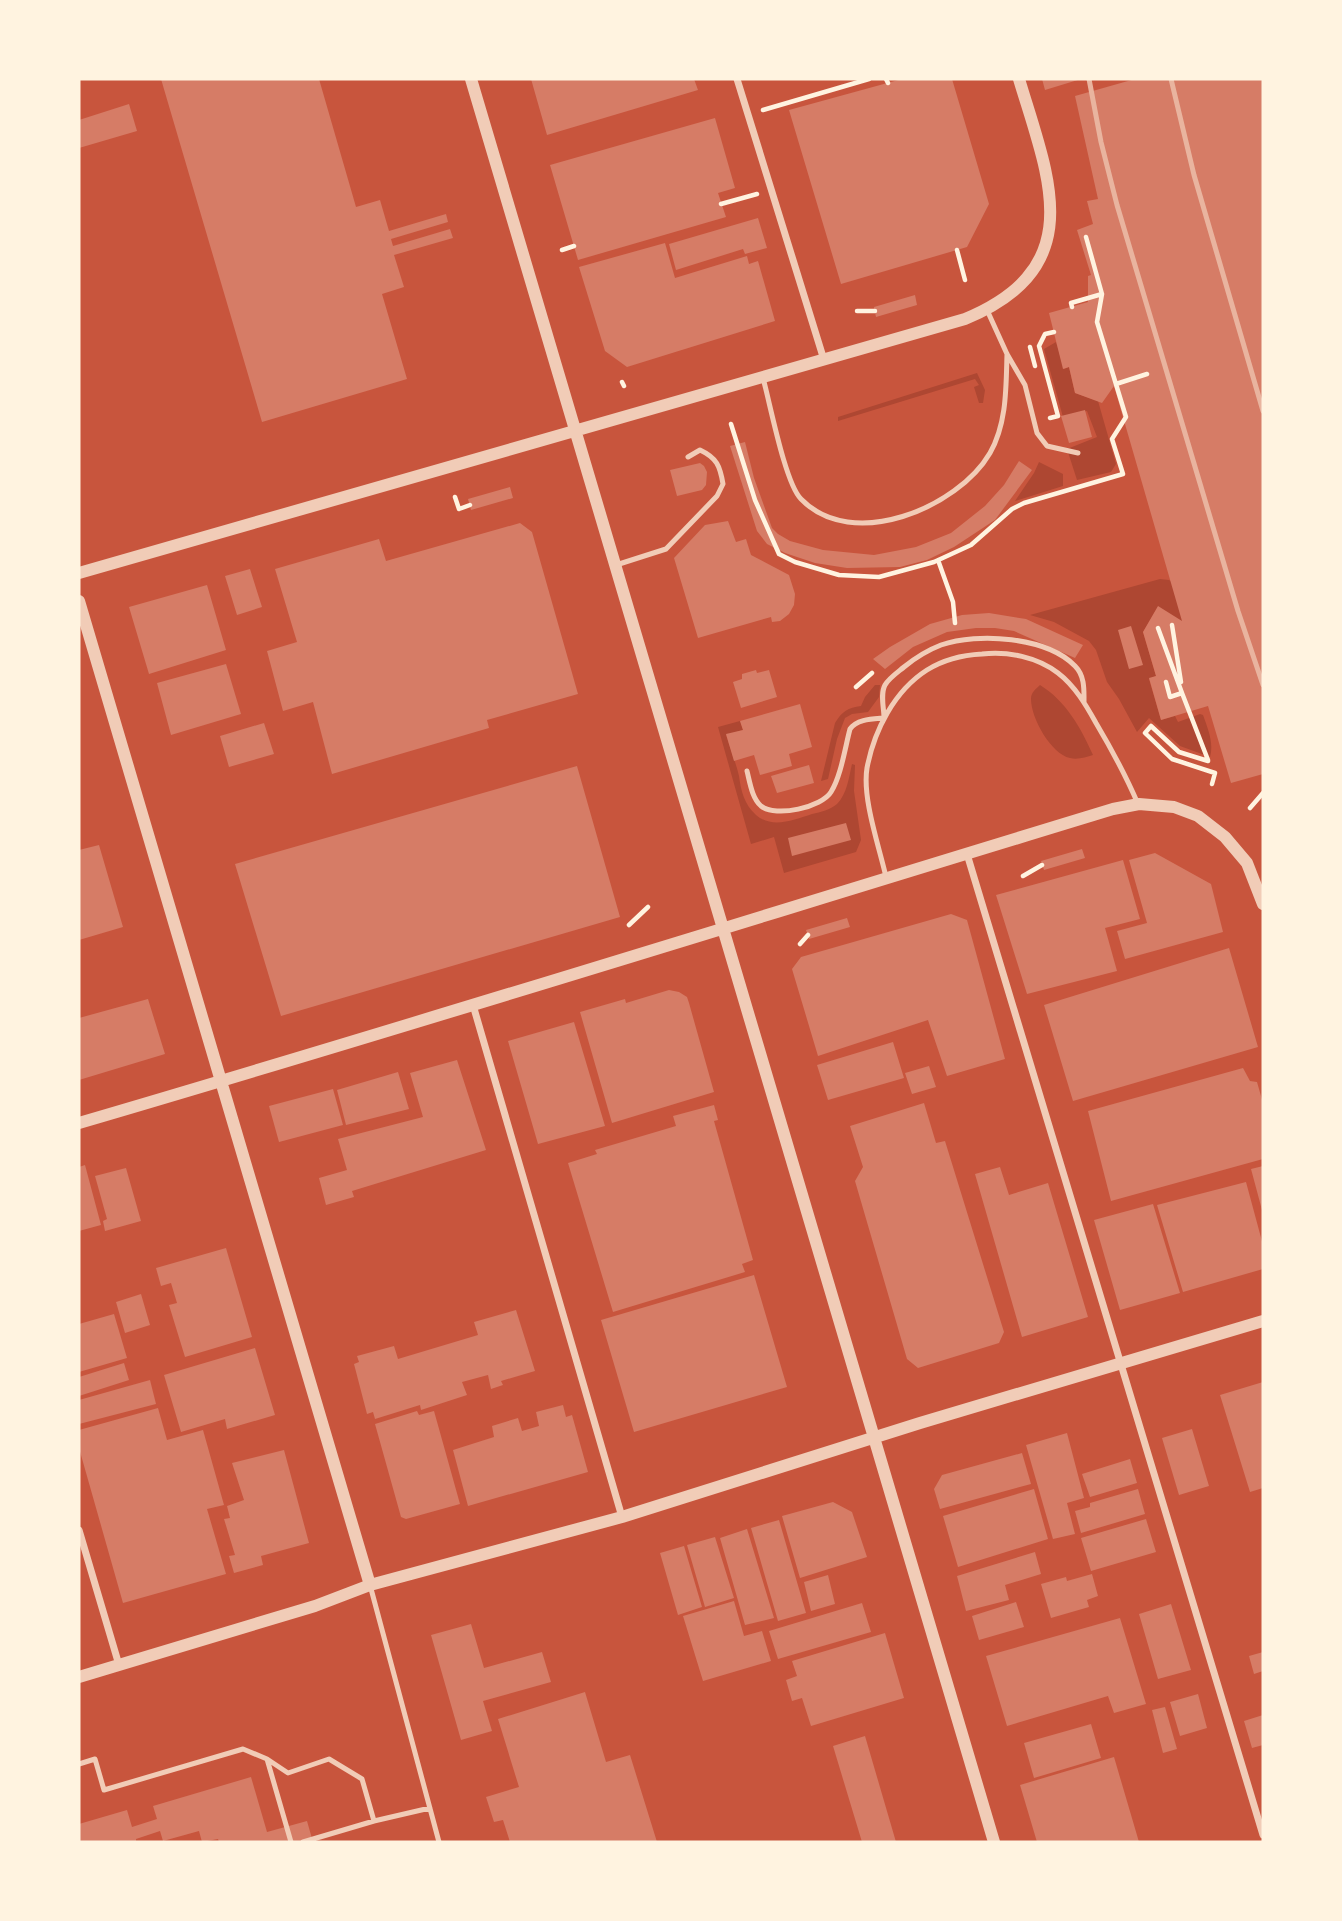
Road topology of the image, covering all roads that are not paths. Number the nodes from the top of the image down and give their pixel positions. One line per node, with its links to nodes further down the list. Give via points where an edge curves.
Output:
1 (471, 79): 8 (street)
2 (737, 79): 6 (street)
3 (1019, 79): 4 (street, via 1047,171 1051,226 1033,270 1020,286)
4 (987, 310): 5 (lane); 6 (street)
5 (1007, 354): 7 (lane, via 1006,399 990,453 952,492 926,509 886,521 858,523 833,518 800,498 789,476); 9 (lane, via 1025,385 1037,433 1047,446)
6 (824, 360): 7 (street)
7 (763, 378): 8 (street)
8 (576, 430): 11 (street); 12 (street)
9 (1079, 453)
10 (688, 457): 11 (lane, via 699,450 717,462 723,484 717,496 666,549)
11 (616, 565): 21 (street)
12 (79, 573)
13 (79, 601): 23 (street)
14 (1084, 702): 15 (lane, via 1047,666 1012,654 986,653 947,660 926,670); 15 (lane, via 1084,683 1078,670 1063,657 1028,642 992,638 941,645 910,662 885,685); 17 (lane)
15 (884, 718): 16 (lane, via 859,722 850,729 835,785 817,803 769,811 756,801); 19 (lane, via 866,771 868,802)
16 (747, 771)
17 (1139, 804): 18 (street); 20 (street, via 1174,807 1198,816 1225,837 1247,863)
18 (967, 854): 19 (street); 26 (street)
19 (886, 877): 21 (street)
20 (1263, 904)
21 (723, 928): 22 (street); 27 (street)
22 (473, 1004): 23 (street); 28 (street)
23 (221, 1081): 24 (street); 30 (street)
24 (79, 1123)
25 (1263, 1321): 26 (street)
26 (1120, 1364): 27 (street); 37 (street)
27 (874, 1437): 28 (street); 41 (street)
28 (622, 1517): 30 (street)
29 (79, 1530): 31 (street)
30 (370, 1585): 31 (street); 35 (lane)
31 (118, 1665): 32 (street)
32 (79, 1677)
33 (267, 1759): 34 (lane, via 243,1749 104,1790 95,1759); 36 (lane, via 288,1773 329,1759 362,1779); 38 (lane)
34 (79, 1763)
35 (430, 1808): 36 (lane); 40 (lane)
36 (374, 1821): 39 (lane)
37 (1263, 1835)
38 (291, 1842)
39 (303, 1842)
40 (439, 1842)
41 (994, 1842)

